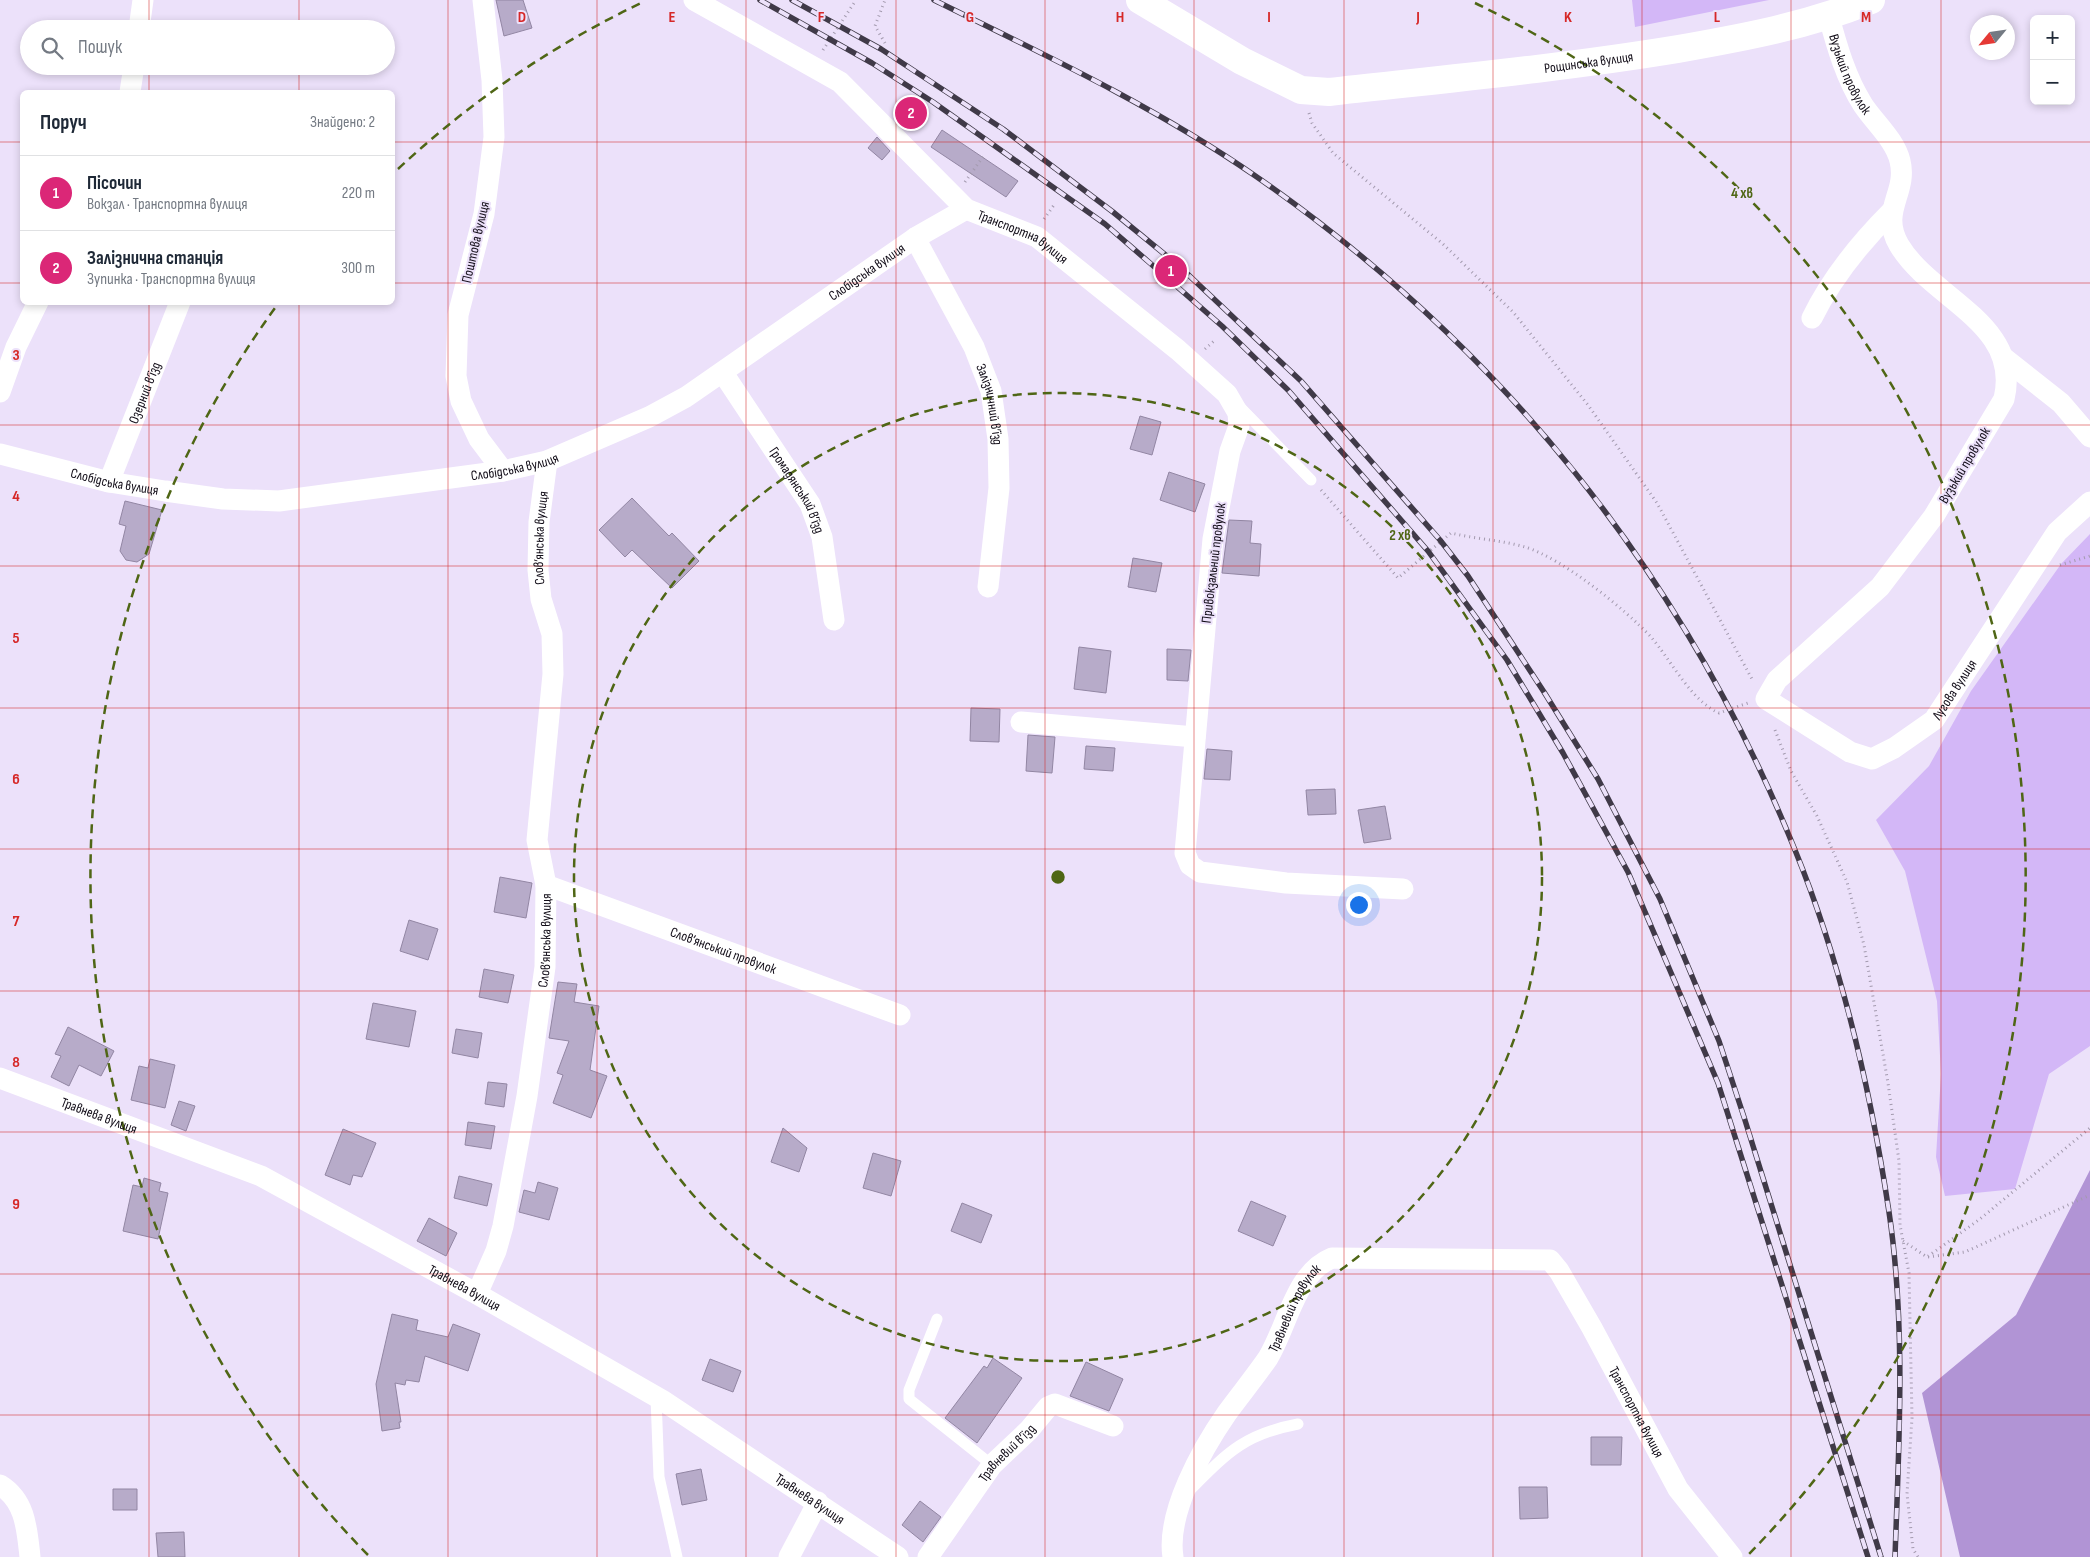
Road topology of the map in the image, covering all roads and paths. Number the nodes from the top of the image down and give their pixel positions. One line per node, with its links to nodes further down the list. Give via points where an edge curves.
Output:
1 (143, 0): 9 (street)
2 (483, 0): 29 (street, Поштова вулиця, via 492,80 494,137 484,214 458,315 456,376 461,401 479,439)
3 (694, 0): 16 (street, Транспортна вулиця, via 840,82)
4 (856, 0): 11 (path)
5 (885, 0): 10 (path, via 875,26)
6 (1871, 0): 8 (street, Рощинська вулиця)
7 (1156, 4): 14 (street, via 1242,61)
8 (1829, 17): 14 (street, Рощинська вулиця, via 1588,64 1329,92); 17 (street, Вузький провулок, via 1848,76 1898,154 1901,179)
9 (140, 20)
10 (885, 44)
11 (821, 53)
12 (133, 75): 13 (street)
13 (130, 90)
14 (1301, 90): 35 (path, via 1312,123 1333,153 1443,244 1513,312 1588,405 1657,503)
15 (985, 154): 16 (path)
16 (960, 203): 18 (street, Слобідська вулиця); 25 (street, Транспортна вулиця, via 1037,237 1178,350)
17 (1892, 211): 21 (street, Вузький провулок, via 1824,293); 22 (street, Вузький провулок, via 1890,220 1900,246 1985,329 1998,344)
18 (915, 238): 23 (street, Слобідська вулиця); 33 (street, Залізничний в’їзд, via 974,347 992,391 999,488)
19 (37, 305): 24 (street, via 16,347)
20 (179, 305): 31 (street, Озерний в’їзд)
21 (1812, 318)
22 (2004, 358): 26 (street, via 2061,403); 35 (street, Вузький провулок, via 2007,382 2004,399 1934,516 1880,587)
23 (723, 373): 28 (street, Слобідська вулиця, via 649,417); 34 (street, Громадянський в’їзд, via 810,504 822,537)
24 (0, 392)
25 (1227, 394): 30 (lane); 37 (street, Привокзальний провулок, via 1238,413 1238,426 1213,539)
26 (2090, 436)
27 (0, 454): 31 (street, Слобідська вулиця)
28 (547, 461): 29 (street, Слобідська вулиця); 38 (street, Слов’янська вулиця, via 539,522 538,570 541,599 552,634 552,674 537,840)
29 (503, 471): 31 (street, Слобідська вулиця, via 279,501 223,498)
30 (1311, 480): 35 (path, via 1398,578 1451,533 1527,548 1574,572 1612,602 1650,637 1712,710 1719,713)
31 (109, 482)
32 (2090, 502): 35 (street, Лугова вулиця, via 2057,532 1934,720 1894,748 1872,759 1850,752)
33 (988, 587)
34 (834, 620)
35 (1760, 692): 44 (path, via 1791,771 1817,816 1847,882 1864,945 1900,1161 1900,1225)
36 (1021, 722): 37 (street)
37 (1195, 737): 39 (street, Привокзальний провулок, via 1185,853 1194,869 1286,883)
38 (546, 885): 40 (street, Слов’янський провулок); 47 (street, Слов’янська вулиця, via 545,967 526,1096 503,1226)
39 (1403, 889)
40 (900, 1016)
41 (0, 1078): 47 (street, Травнева вулиця, via 262,1176)
42 (2090, 1128): 45 (path, via 1980,1219)
43 (2090, 1195): 45 (path, via 1965,1252)
44 (1904, 1241): 45 (path); 63 (path, via 1909,1273 1912,1418 1907,1494 1913,1549)
45 (1927, 1257)
46 (1550, 1260): 54 (street, Травневий провулок, via 1332,1258 1321,1262 1303,1282 1268,1357 1225,1415); 62 (street, Транспортна вулиця, via 1592,1328 1678,1490)
47 (477, 1294): 49 (street, Травнева вулиця)
48 (937, 1319): 52 (lane, via 909,1390 909,1399)
49 (656, 1397): 55 (street, Травнева вулиця); 57 (lane, via 659,1477)
50 (1298, 1424): 54 (lane, via 1253,1436 1212,1468)
51 (1113, 1426): 52 (street, Травневий в’їзд, via 1055,1404 1048,1407)
52 (992, 1466): 60 (street, Травневий в’їзд)
53 (0, 1485): 56 (street, via 11,1493 21,1508)
54 (1181, 1500): 61 (street, Травневий провулок, via 1172,1533)
55 (818, 1502): 58 (street); 59 (street, Травнева вулиця)
56 (30, 1557)
57 (677, 1557)
58 (789, 1557)
59 (898, 1557)
60 (928, 1557)
61 (1173, 1557)
62 (1732, 1557)
63 (1918, 1557)

